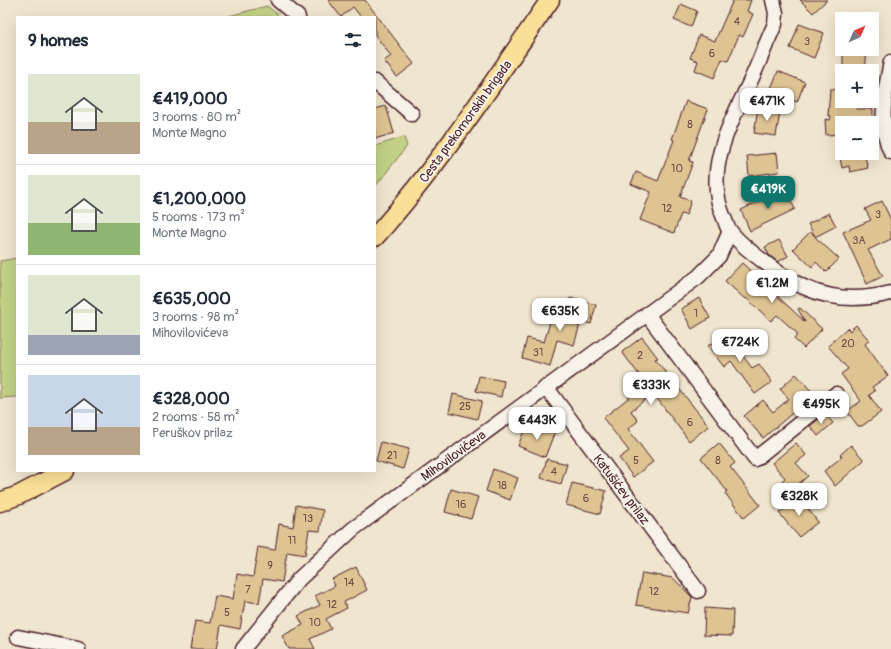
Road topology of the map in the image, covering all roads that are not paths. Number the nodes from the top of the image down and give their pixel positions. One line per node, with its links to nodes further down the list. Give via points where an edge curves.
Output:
1 (278, 0): 4 (street)
2 (550, 0): 10 (main road, Cesta prekomorskih brigada, via 450,144 414,192)
3 (773, 0): 9 (street, via 775,24 730,124 720,154 715,181 719,207)
4 (297, 16)
5 (891, 62): 8 (street, via 884,97 885,123)
6 (376, 83): 7 (street)
7 (412, 114)
8 (891, 152)
9 (730, 231): 11 (street, via 754,255 784,276 819,294 837,299 856,299); 12 (street, Mihovilovićeva, via 714,262 698,277)
10 (376, 236)
11 (891, 293)
12 (647, 314): 13 (street, Mihovilovićeva); 14 (street, via 755,459)
13 (546, 387): 17 (street, Katušićev prilaz); 20 (street, Mihovilovićeva, via 352,529 299,579)
14 (836, 394)
15 (63, 472): 16 (main road)
16 (0, 502)
17 (698, 591)
18 (18, 637): 19 (street)
19 (78, 649)
20 (243, 649)

